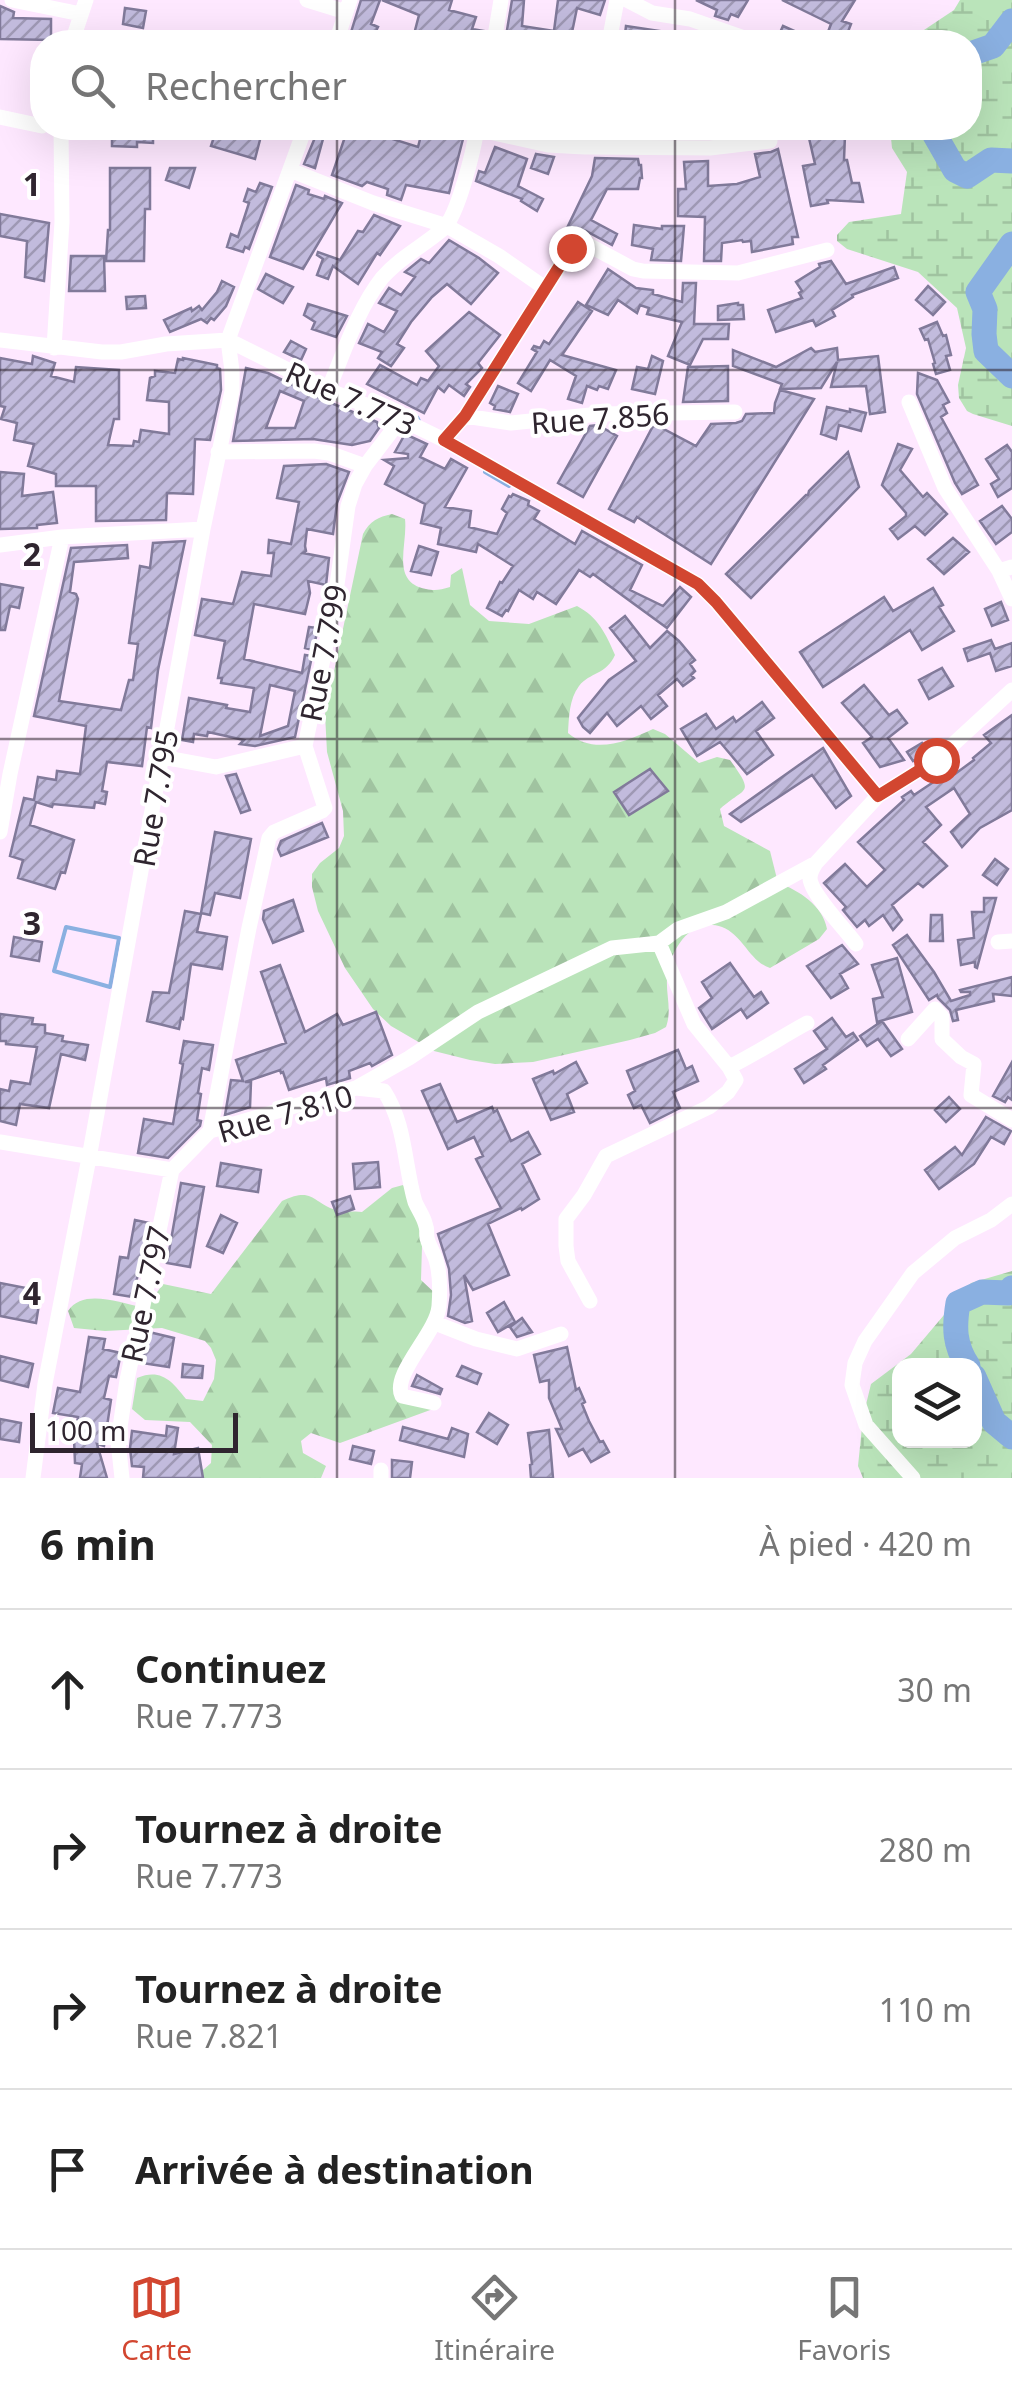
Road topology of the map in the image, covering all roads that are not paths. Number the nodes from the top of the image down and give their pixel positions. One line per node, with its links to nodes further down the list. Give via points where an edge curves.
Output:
1 (12, 0): 7 (street)
2 (307, 0): 6 (street)
3 (500, 0): 9 (street)
4 (617, 0): 10 (street)
5 (627, 0): 11 (street)
6 (348, 6): 8 (street)
7 (84, 7)
8 (340, 30)
9 (496, 30)
10 (611, 30)
11 (722, 30)
12 (0, 117): 13 (street)
13 (30, 123)
14 (59, 140): 27 (street, via 62,222)
15 (301, 140): 21 (street, Rue 7.795)
16 (471, 140): 22 (street)
17 (526, 140): 20 (street)
18 (608, 140): 20 (street)
19 (770, 142): 20 (street)
20 (608, 146)
21 (290, 170): 22 (street); 26 (street, Rue 7.795)
22 (447, 226): 24 (street); 28 (street, via 392,266 374,289)
23 (827, 250): 24 (street, via 723,274 633,269 580,241)
24 (546, 288): 31 (street)
25 (0, 340): 27 (street)
26 (228, 340): 27 (street, via 120,352); 28 (street, Rue 7.773); 34 (street, Rue 7.795, via 232,392)
27 (54, 348)
28 (328, 390): 32 (street, Rue 7.773)
29 (908, 402): 39 (street, via 945,488)
30 (735, 412): 31 (street, Rue 7.856, via 511,423)
31 (465, 416): 33 (street)
32 (400, 419): 33 (street, Rue 7.773); 35 (street, Rue 7.799)
33 (444, 440): 44 (street, Rue 7.773, via 698,584)
34 (218, 452): 35 (street, via 329,453); 36 (street, Rue 7.795)
35 (365, 466): 42 (street, Rue 7.799, via 348,506)
36 (203, 529): 37 (street); 43 (street, Rue 7.795)
37 (62, 537): 38 (street); 45 (street)
38 (0, 545)
39 (1006, 569): 40 (street)
40 (1012, 599)
41 (1012, 690): 44 (street, via 936,760)
42 (305, 746): 43 (street, via 216,768); 54 (street, Rue 7.799, via 325,808 269,838)
43 (162, 757): 56 (street, Rue 7.795)
44 (878, 796): 46 (street)
45 (0, 832)
46 (816, 863): 47 (street); 48 (street, via 810,881)
47 (659, 943): 51 (street, via 694,1024); 52 (street, via 597,955 478,1012)
48 (856, 944)
49 (807, 1023): 51 (street)
50 (908, 1039): 53 (street, via 935,1009 942,1038 974,1064 970,1095)
51 (729, 1066): 59 (street, via 736,1080 709,1106 606,1156 566,1219 568,1261)
52 (356, 1088): 54 (street, Rue 7.810); 60 (street, Rue 7.810, via 384,1090 396,1109 416,1203 437,1262)
53 (1012, 1120)
54 (210, 1131): 57 (street, Rue 7.810)
55 (0, 1142): 56 (street)
56 (89, 1158): 57 (street); 63 (street, Rue 7.795)
57 (172, 1170): 64 (street, Rue 7.797, via 127,1380 118,1440)
58 (1012, 1204): 65 (street, via 955,1238 913,1274 855,1363 852,1385 866,1425)
59 (590, 1301)
60 (434, 1323): 61 (street, via 517,1348); 62 (street, via 399,1391)
61 (561, 1334)
62 (434, 1403)
63 (32, 1478)
64 (122, 1478)
65 (913, 1478)

